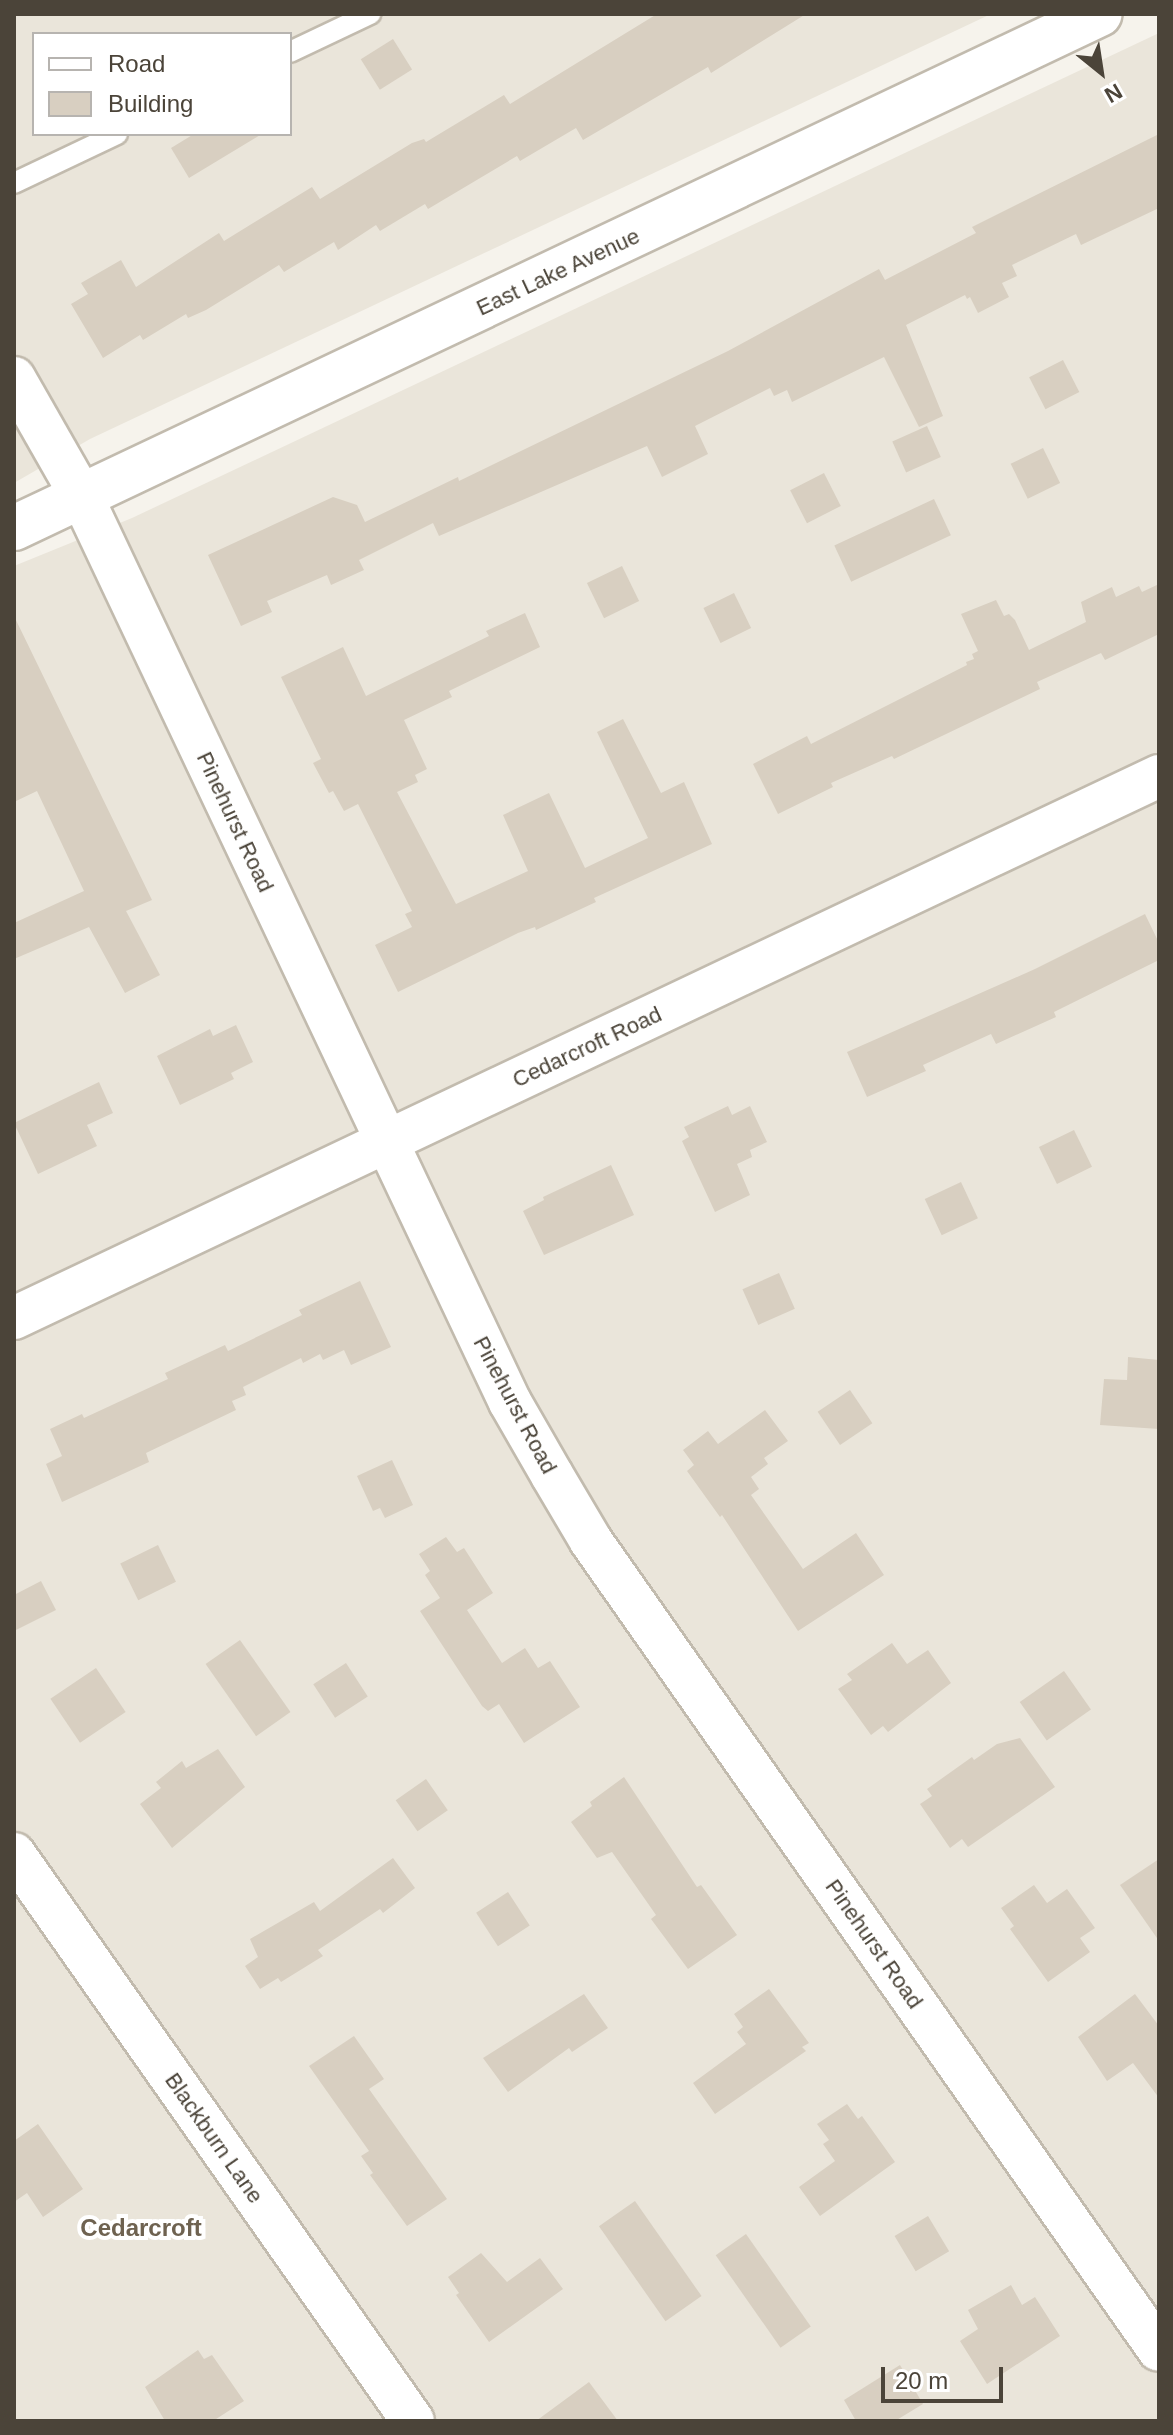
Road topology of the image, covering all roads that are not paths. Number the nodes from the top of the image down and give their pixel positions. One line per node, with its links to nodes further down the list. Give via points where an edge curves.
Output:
1 (370, 14): 3 (lane)
2 (1100, 14): 7 (street, East Lake Avenue)
3 (292, 51)
4 (113, 136): 5 (lane)
5 (14, 183)
6 (14, 378): 7 (street, Pinehurst Road)
7 (82, 497): 8 (street, East Lake Avenue); 10 (street, Pinehurst Road)
8 (14, 528)
9 (1159, 776): 10 (street, Cedarcroft Road)
10 (386, 1142): 11 (street, Cedarcroft Road); 13 (street, Pinehurst Road, via 510,1402 591,1541)
11 (14, 1318)
12 (14, 1854): 14 (street, Blackburn Lane)
13 (1159, 2350)
14 (413, 2421)

